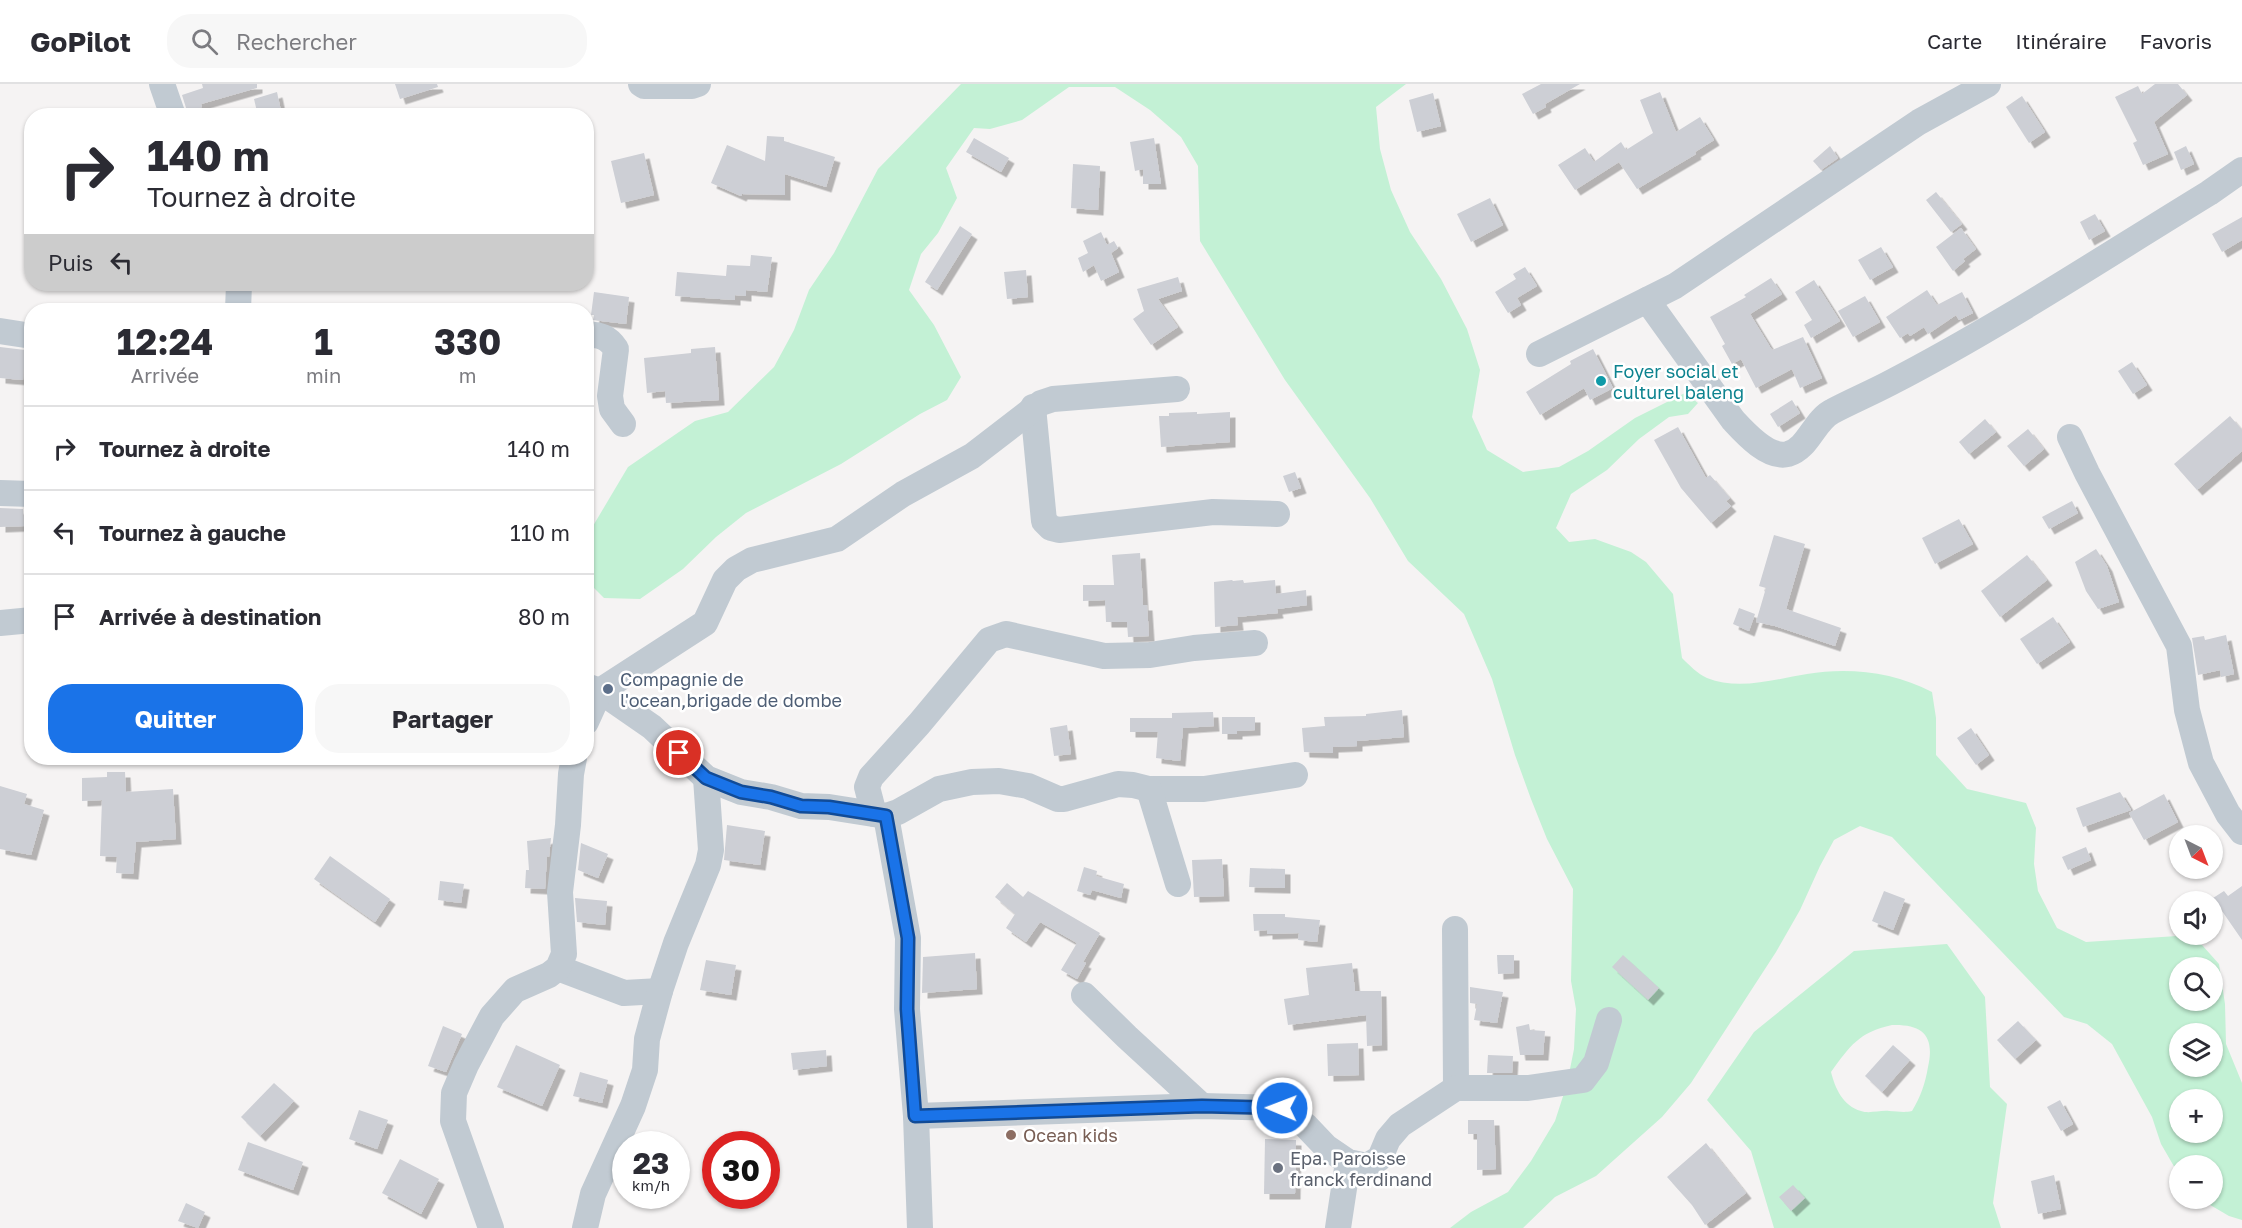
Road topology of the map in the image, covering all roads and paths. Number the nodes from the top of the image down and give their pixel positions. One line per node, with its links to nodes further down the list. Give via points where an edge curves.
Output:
1 (162, 84): 5 (street)
2 (641, 84): 3 (street)
3 (698, 84)
4 (1988, 84): 7 (street, via 1919,122 1675,286)
5 (170, 108)
6 (2242, 170): 7 (street, via 2005,318 1833,411 1800,448 1787,454 1774,454 1748,437)
7 (1647, 300): 11 (street)
8 (0, 331): 9 (street)
9 (24, 335)
10 (594, 335): 14 (street, via 609,339 616,349 610,396 612,409)
11 (1539, 354)
12 (1177, 389): 13 (street, via 1053,399)
13 (1033, 407): 18 (street, via 1044,521 1051,528 1213,512); 22 (street, via 972,456 903,494 837,539 752,560 736,569 725,580 705,623)
14 (623, 424)
15 (2070, 436): 29 (street, via 2180,646 2187,710 2201,763)
16 (0, 493): 17 (street)
17 (24, 494)
18 (1277, 514)
19 (24, 621): 20 (street)
20 (0, 623)
21 (1255, 643): 28 (street, via 1104,656 1006,634 989,640 871,777 867,787)
22 (594, 687)
23 (594, 689): 26 (street, via 652,727)
24 (573, 765): 32 (street, via 560,892 564,954)
25 (1295, 775): 27 (street, via 1204,789)
26 (706, 778): 28 (street, via 741,792 801,806); 33 (street, via 711,850 708,866 675,943)
27 (1149, 789): 28 (street, via 1118,784 1058,799 1009,782 972,782 939,789 898,812); 30 (street)
28 (880, 815): 38 (street, via 908,938 907,1009)
29 (2242, 832)
30 (1178, 884)
31 (1455, 929): 36 (street)
32 (558, 968): 33 (street, via 624,993); 40 (street, via 507,997 492,1016 454,1093 453,1120)
33 (660, 991): 41 (street, via 647,1039 645,1070 593,1194)
34 (1084, 994): 37 (street)
35 (1609, 1020): 36 (street, via 1596,1063 1583,1080 1528,1088)
36 (1456, 1088): 39 (street, via 1400,1125 1388,1139 1380,1158 1366,1166)
37 (1202, 1106): 38 (street); 39 (street, via 1282,1108)
38 (915, 1116): 42 (street)
39 (1348, 1162): 43 (street)
40 (491, 1228)
41 (585, 1228)
42 (920, 1228)
43 (1338, 1228)

